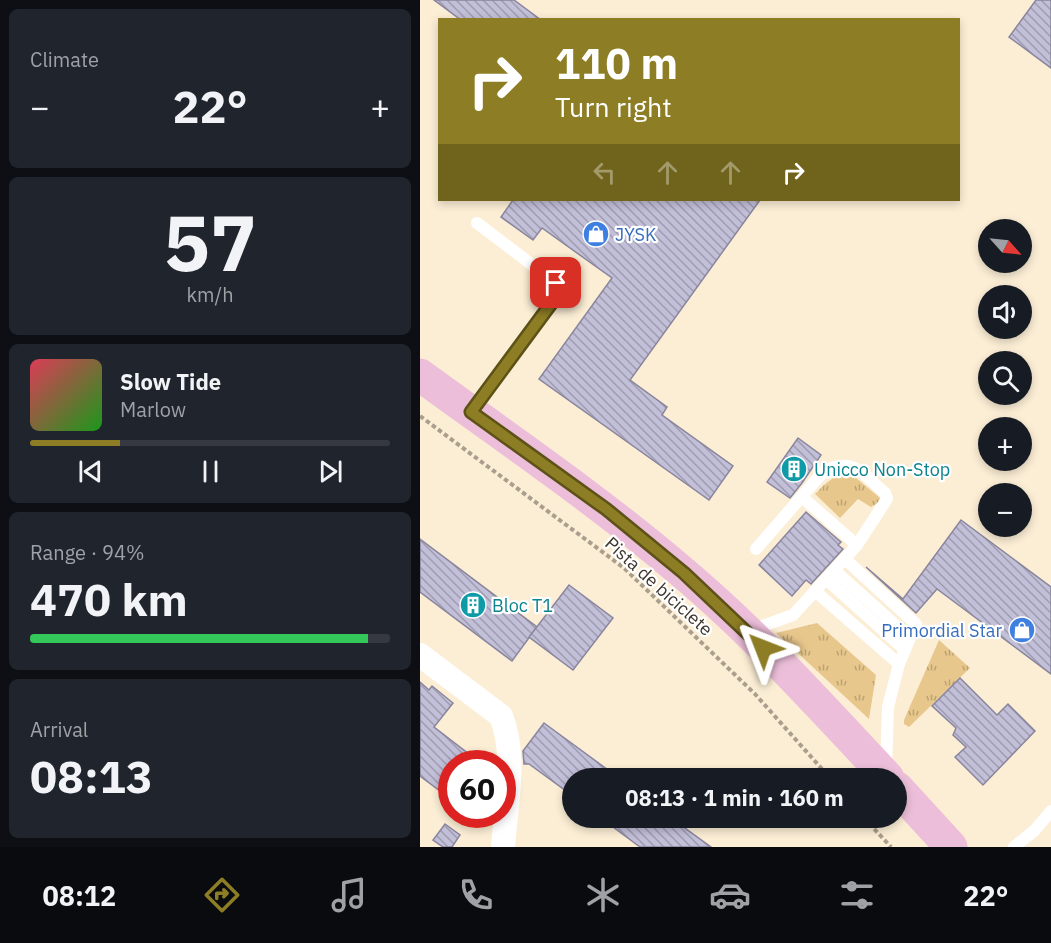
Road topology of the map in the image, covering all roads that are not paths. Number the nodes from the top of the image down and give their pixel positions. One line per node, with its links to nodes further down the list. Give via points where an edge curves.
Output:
1 (477, 223): 3 (lane, via 560,288)
2 (420, 375): 3 (main road)
3 (471, 412): 10 (main road, via 606,509 684,573)
4 (802, 497): 5 (lane); 5 (lane, via 824,471 846,464 885,493 885,502); 6 (lane)
5 (857, 545): 7 (lane)
6 (756, 549)
7 (845, 559): 8 (lane); 11 (lane, via 916,624)
8 (830, 575): 9 (lane); 11 (lane); 12 (lane)
9 (815, 591): 10 (lane, via 793,615); 14 (lane)
10 (747, 632): 15 (main road)
11 (910, 638): 12 (lane)
12 (904, 650): 14 (lane)
13 (420, 655): 19 (street, via 501,716 507,731 509,766)
14 (899, 663): 16 (lane, via 888,707)
15 (878, 768)
16 (890, 768)
17 (907, 799): 20 (main road)
18 (1051, 811): 21 (lane)
19 (503, 847)
20 (951, 847)
21 (1014, 847)

